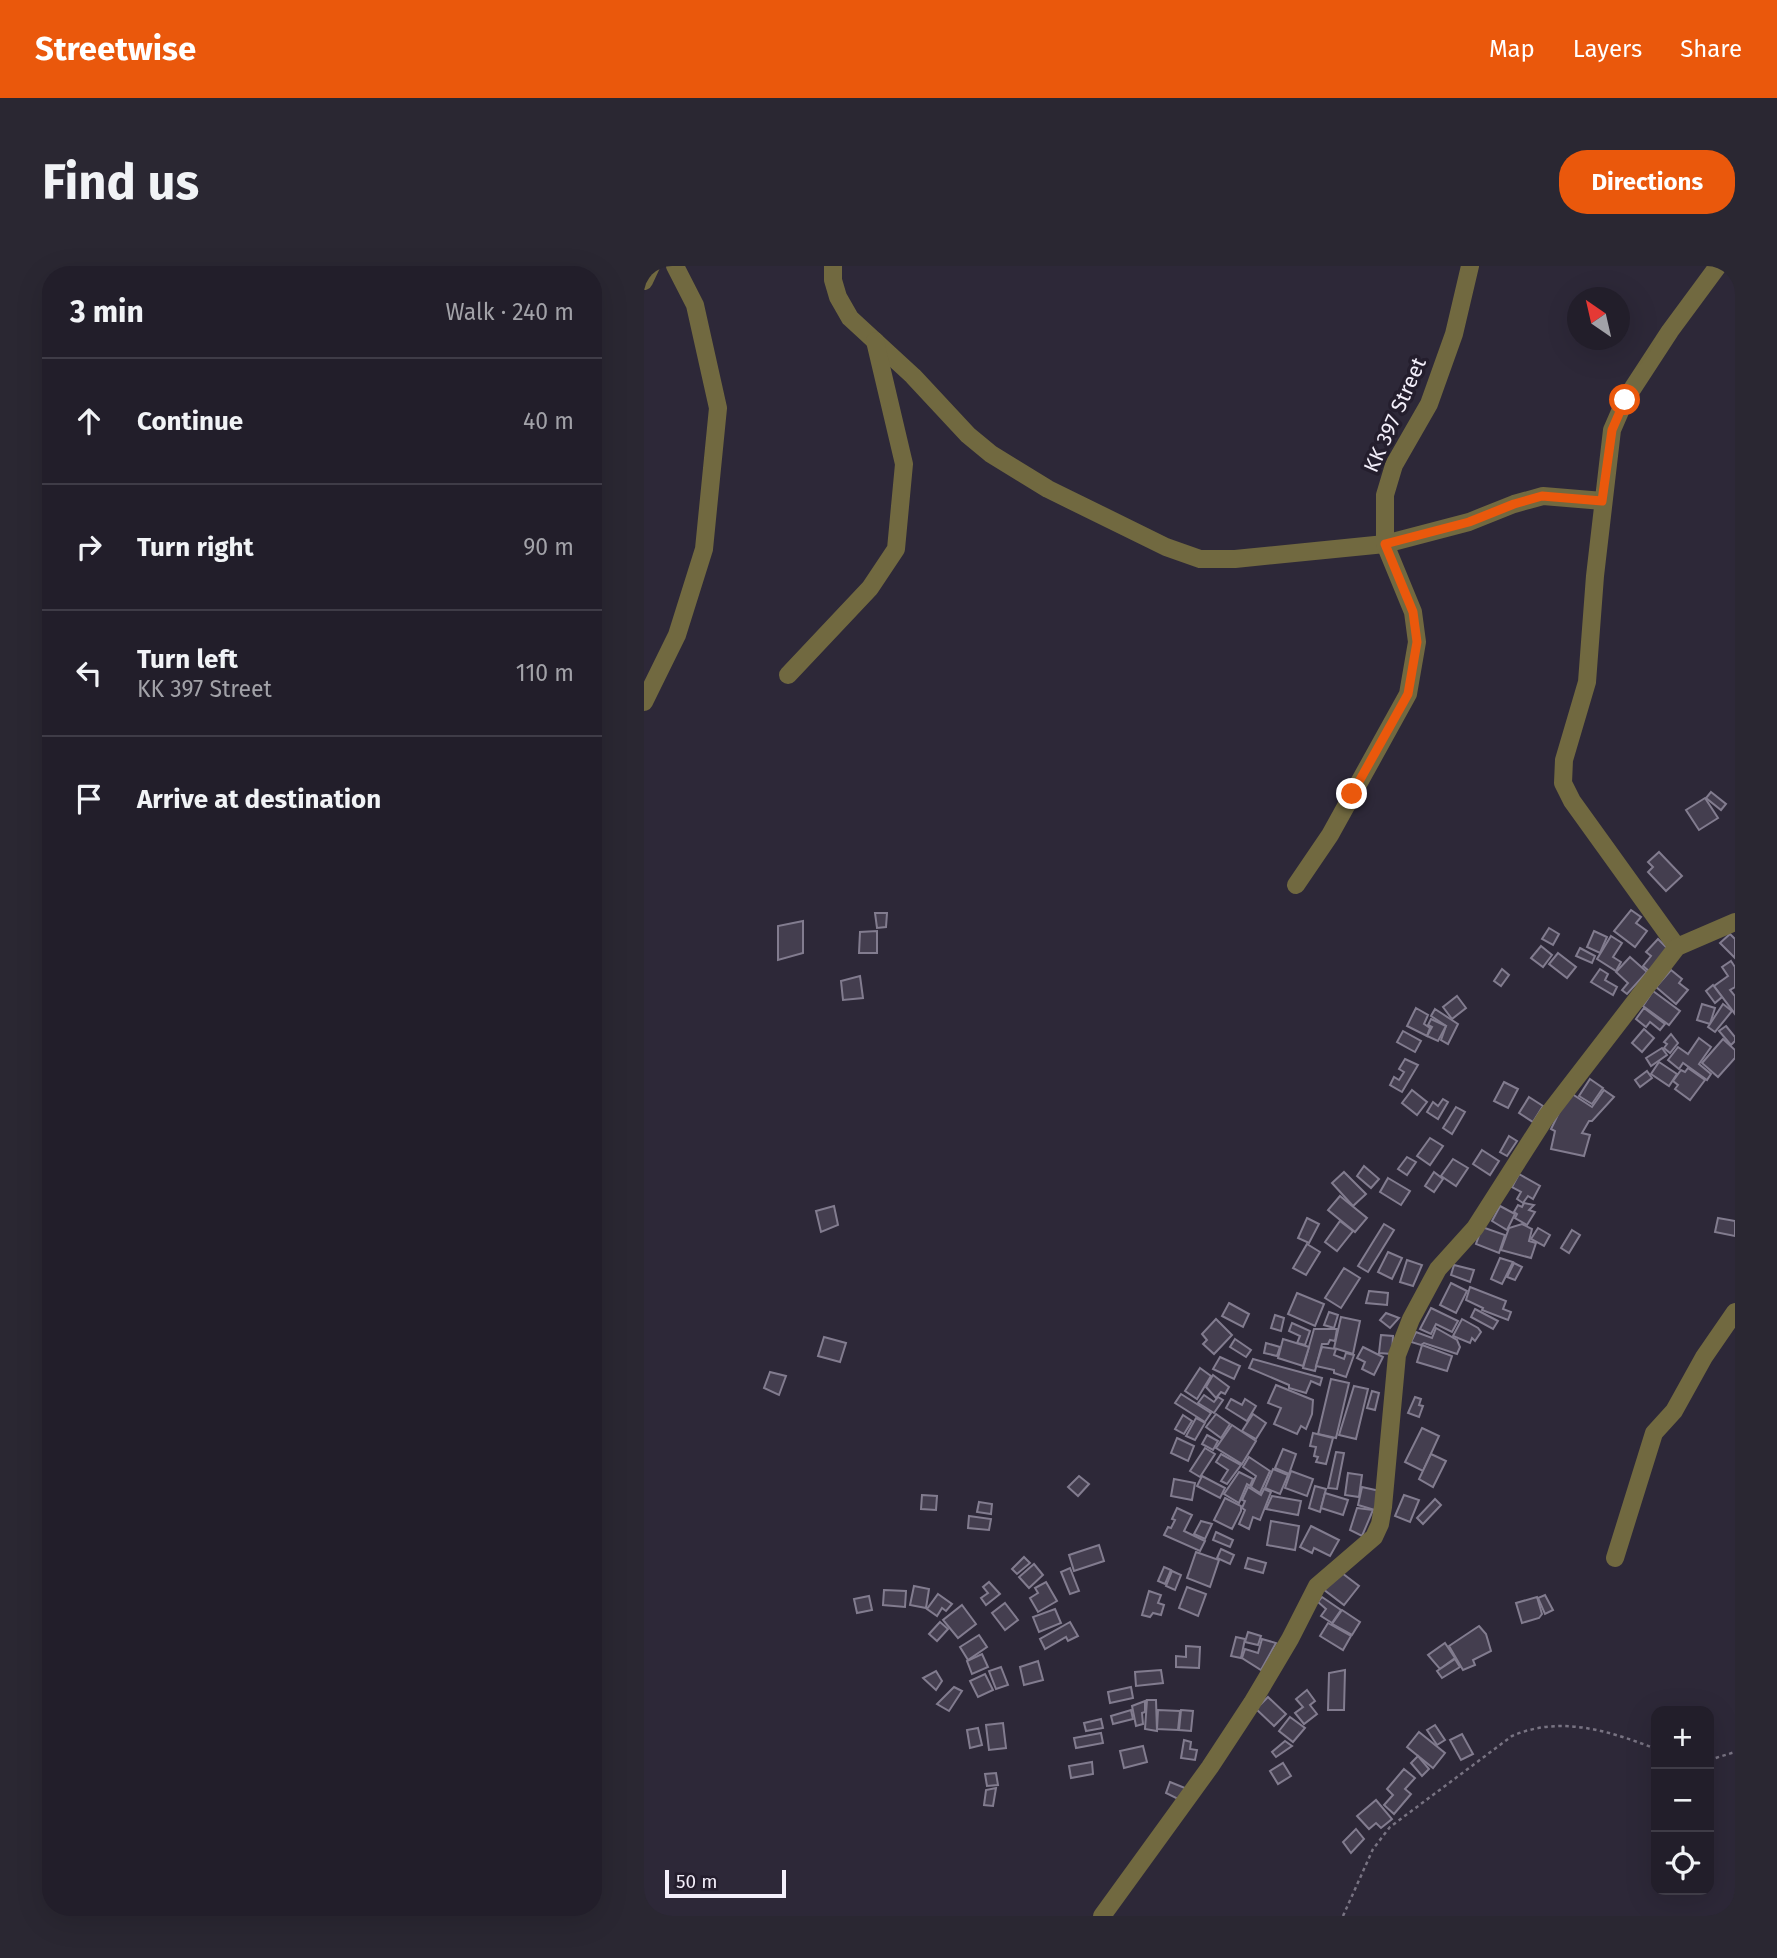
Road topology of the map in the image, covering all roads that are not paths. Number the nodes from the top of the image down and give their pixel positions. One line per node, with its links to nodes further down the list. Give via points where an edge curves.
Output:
1 (651, 266): 6 (street)
2 (675, 266): 11 (street, via 695,305 719,408 704,549 677,635)
3 (834, 266): 7 (street, via 838,297 850,318)
4 (1470, 266): 9 (street, KK 397 Street, via 1454,334 1429,404 1394,465 1385,495)
5 (1718, 266): 8 (street, via 1625,400 1612,430)
6 (644, 281)
7 (875, 341): 9 (street, via 990,454 1048,489 1166,547 1200,559 1236,559); 10 (street, via 904,464 896,549 870,588)
8 (1602, 501): 9 (street, via 1542,496 1469,522); 14 (street, via 1587,682 1564,760 1563,783)
9 (1385, 544): 12 (street, KK 397 Street, via 1413,612 1417,642 1408,694 1330,835)
10 (788, 675)
11 (644, 702)
12 (1296, 885)
13 (1735, 922): 14 (street)
14 (1677, 947): 17 (street, via 1546,1117 1475,1228 1438,1269 1397,1355 1383,1507 1374,1537 1317,1586 1252,1703)
15 (1735, 1312): 16 (street, via 1674,1411 1654,1433)
16 (1615, 1558)
17 (1102, 1916)

